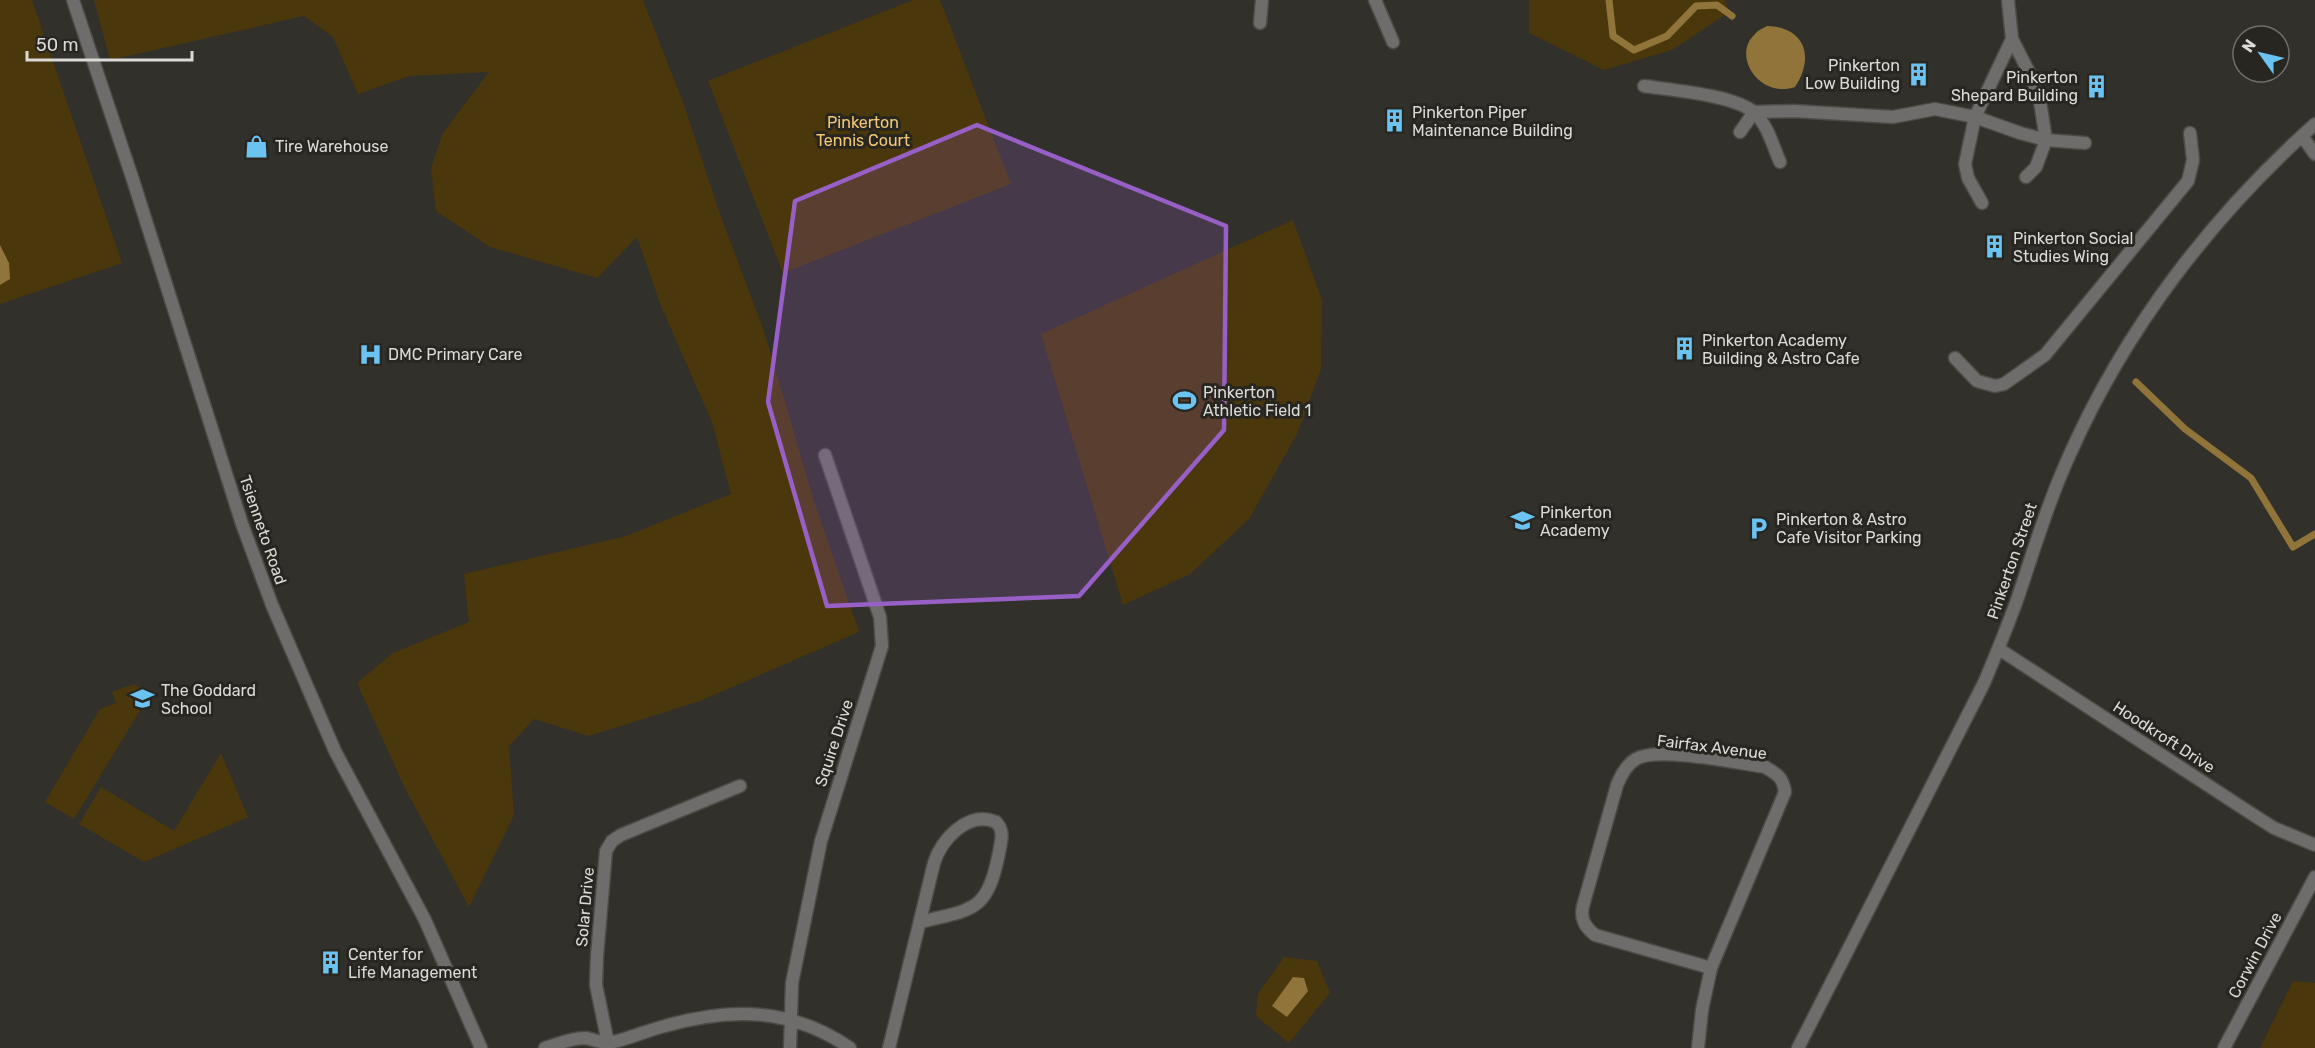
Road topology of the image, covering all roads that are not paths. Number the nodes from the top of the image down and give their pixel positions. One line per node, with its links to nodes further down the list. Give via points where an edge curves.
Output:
1 (73, 0): 31 (street, Tsienneto Road, via 242,524 272,605 335,751 425,920)
2 (1262, 0): 5 (street)
3 (1375, 0): 7 (street)
4 (2007, 0): 6 (street)
5 (1260, 23)
6 (2013, 39): 10 (street); 15 (street, via 2040,101)
7 (1393, 42)
8 (1644, 86): 9 (street, via 1735,102)
9 (1754, 112): 10 (street, via 1893,117 1935,110); 12 (street); 18 (street, via 1766,128)
10 (1975, 117): 15 (street); 20 (street, via 1965,164)
11 (2315, 124): 14 (street, Pinkerton Street)
12 (1740, 132)
13 (2190, 133): 21 (street, via 2193,160 2188,181 2045,355 2004,384 1995,386 1977,381)
14 (2302, 136): 17 (street); 23 (street, Pinkerton Street, via 2211,230 2154,306 2107,381 2052,497)
15 (2046, 140): 16 (street); 19 (street, via 2036,167)
16 (2085, 143)
17 (2315, 154)
18 (1780, 162)
19 (2026, 177)
20 (1982, 203)
21 (1955, 358)
22 (825, 455): 29 (street, Squire Drive, via 880,617 882,646 821,841 792,983)
23 (1999, 649): 25 (street, Hoodkroft Drive, via 2254,816); 37 (street, Pinkerton Street, via 1952,750)
24 (740, 786): 30 (street, Solar Drive, via 621,835 606,851 596,985)
25 (2315, 845)
26 (2315, 877): 38 (street, Corwin Drive)
27 (920, 922): 27 (street, via 970,909 987,893 994,880 1002,836 996,822 972,822 946,839 937,854); 35 (street)
28 (1711, 968): 28 (street, Fairfax Avenue, via 1785,792 1784,780 1765,767 1658,754 1637,758 1622,773 1617,785 1583,906 1584,924 1595,935); 36 (street, Fairfax Avenue)
29 (791, 1019): 30 (street, via 738,1014 706,1017); 33 (street, Squire Drive); 34 (street)
30 (606, 1046): 32 (street, via 587,1038)
31 (481, 1048)
32 (545, 1048)
33 (790, 1048)
34 (850, 1048)
35 (889, 1048)
36 (1698, 1048)
37 (1798, 1048)
38 (2224, 1048)

